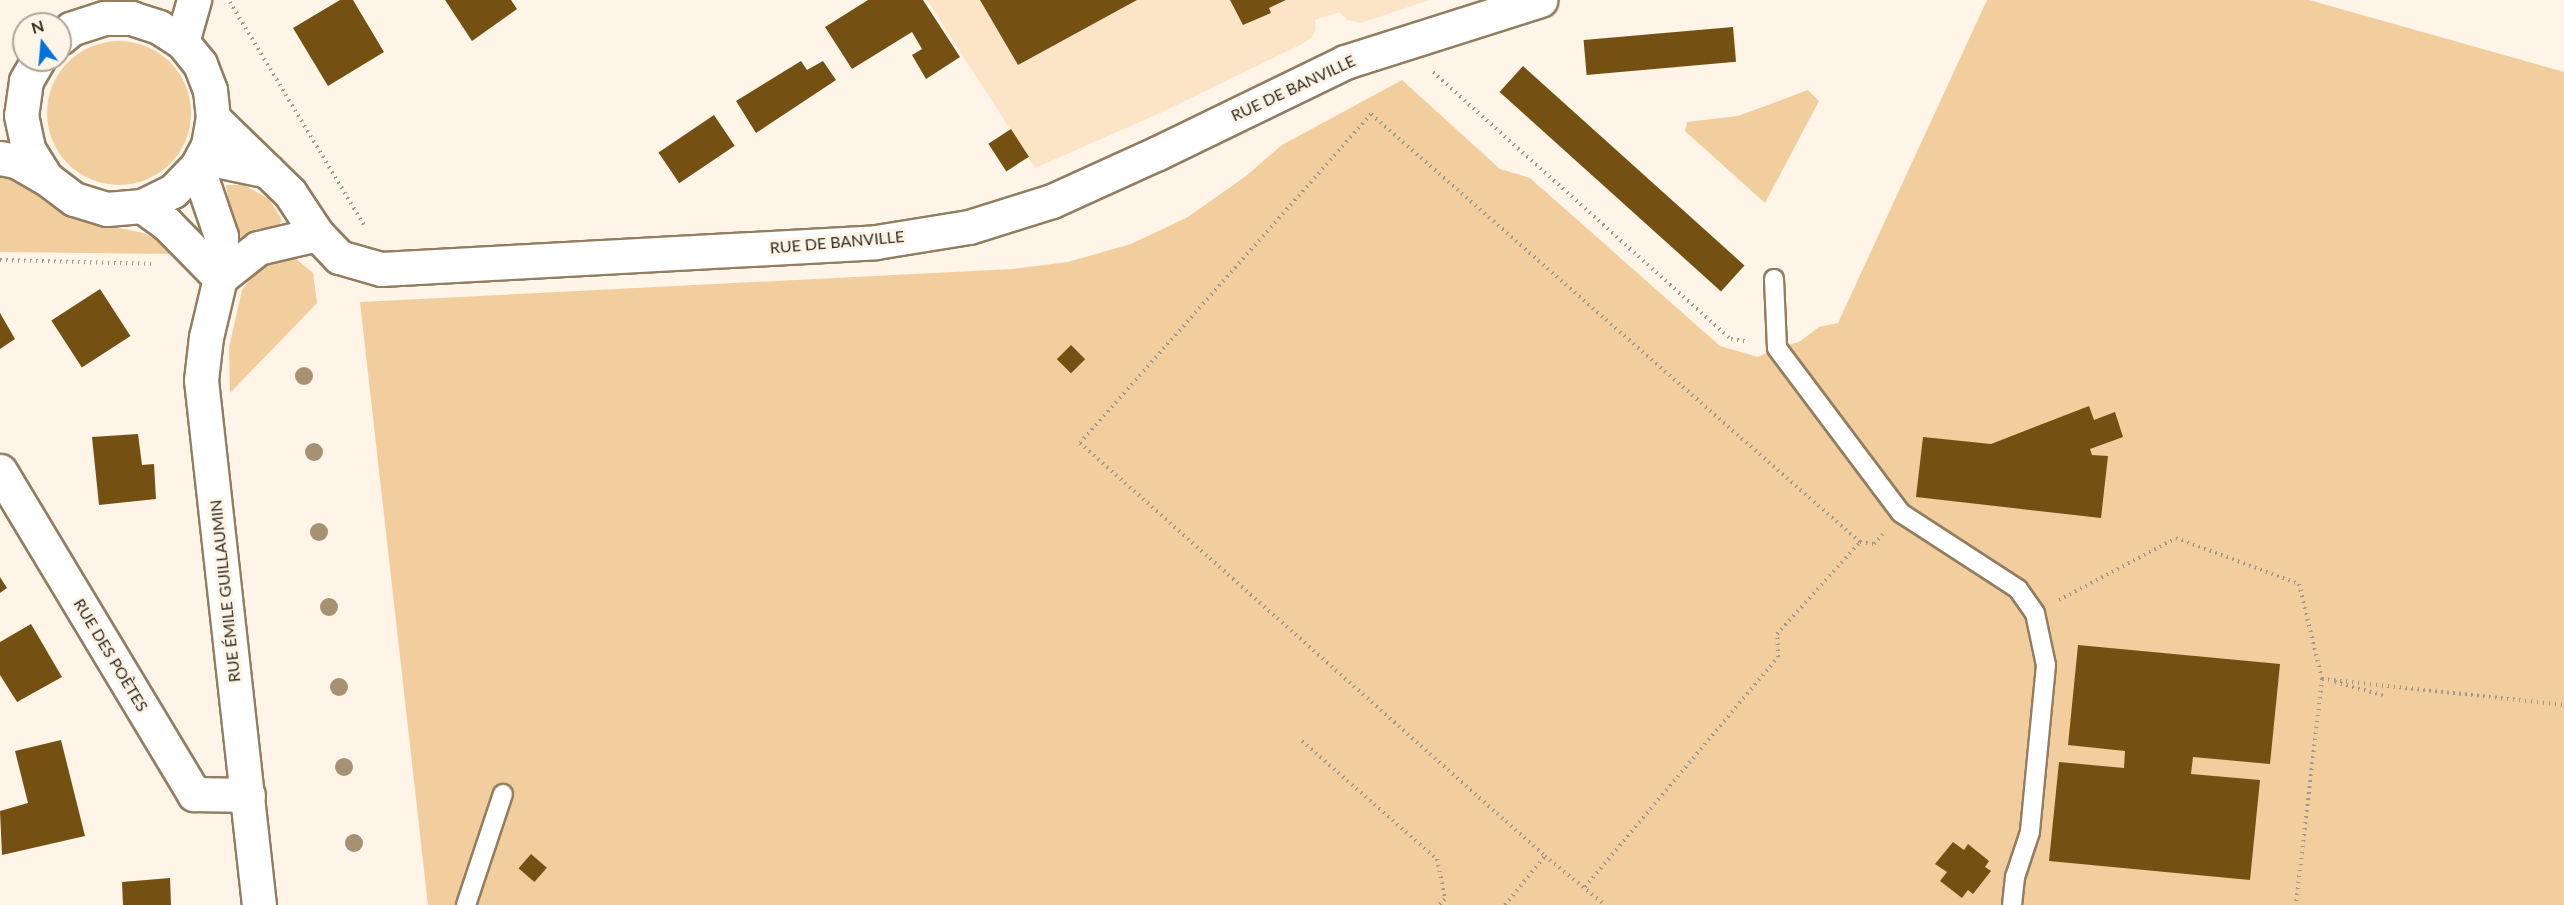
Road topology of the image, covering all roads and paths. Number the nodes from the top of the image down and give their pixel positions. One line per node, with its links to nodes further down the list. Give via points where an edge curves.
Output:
1 (137, 0): 5 (street)
2 (194, 0): 8 (street)
3 (228, 0): 21 (path, via 376,247)
4 (1540, 0): 7 (street, RUE DE BANVILLE)
5 (104, 18): 6 (street); 8 (street, via 132,18 159,27)
6 (72, 29)
7 (1408, 41): 21 (street, RUE DE BANVILLE, via 1344,62 1052,201 969,226 876,242); 24 (path, via 1437,77 1731,339)
8 (182, 42): 12 (street, via 200,64 210,90)
9 (31, 72): 11 (street)
10 (32, 72): 16 (street, via 21,115 28,149)
11 (0, 114)
12 (213, 118): 14 (street); 15 (street, RUE DE BANVILLE)
13 (0, 158): 16 (street, via 16,161)
14 (200, 162): 15 (street); 17 (street, via 173,191); 22 (street, RUE ÉMILE GUILLAUMIN, via 221,236)
15 (268, 171): 18 (street, RUE DE BANVILLE, via 290,192)
16 (46, 178): 17 (street, via 74,199 96,206)
17 (142, 206): 22 (street, via 167,224)
18 (317, 234): 21 (street, RUE DE BANVILLE, via 339,256); 22 (street, via 258,248)
19 (0, 260): 20 (path)
20 (163, 264)
21 (381, 269)
22 (220, 278): 32 (street, RUE ÉMILE GUILLAUMIN, via 201,380)
23 (1774, 279): 24 (lane)
24 (1777, 348): 26 (lane, via 1901,513 2018,589)
25 (0, 471): 32 (street, RUE DES POÈTES, via 194,794)
26 (2035, 613): 27 (path, via 2176,538 2299,584); 40 (lane, via 2046,665 2030,832 2015,877)
27 (2322, 679): 28 (path); 29 (path); 41 (path)
28 (2386, 696)
29 (2564, 705)
30 (1302, 741): 37 (path, via 1437,859 1445,899)
31 (503, 794): 36 (lane)
32 (248, 795): 35 (street, RUE ÉMILE GUILLAUMIN)
33 (1545, 856): 34 (path); 34 (path, via 1080,443 1371,114 1860,542 1777,634 1778,657); 38 (path)
34 (1585, 886): 39 (path)
35 (260, 905)
36 (466, 905)
37 (1439, 905)
38 (1505, 905)
39 (1605, 905)
40 (2012, 905)
41 (2296, 905)

